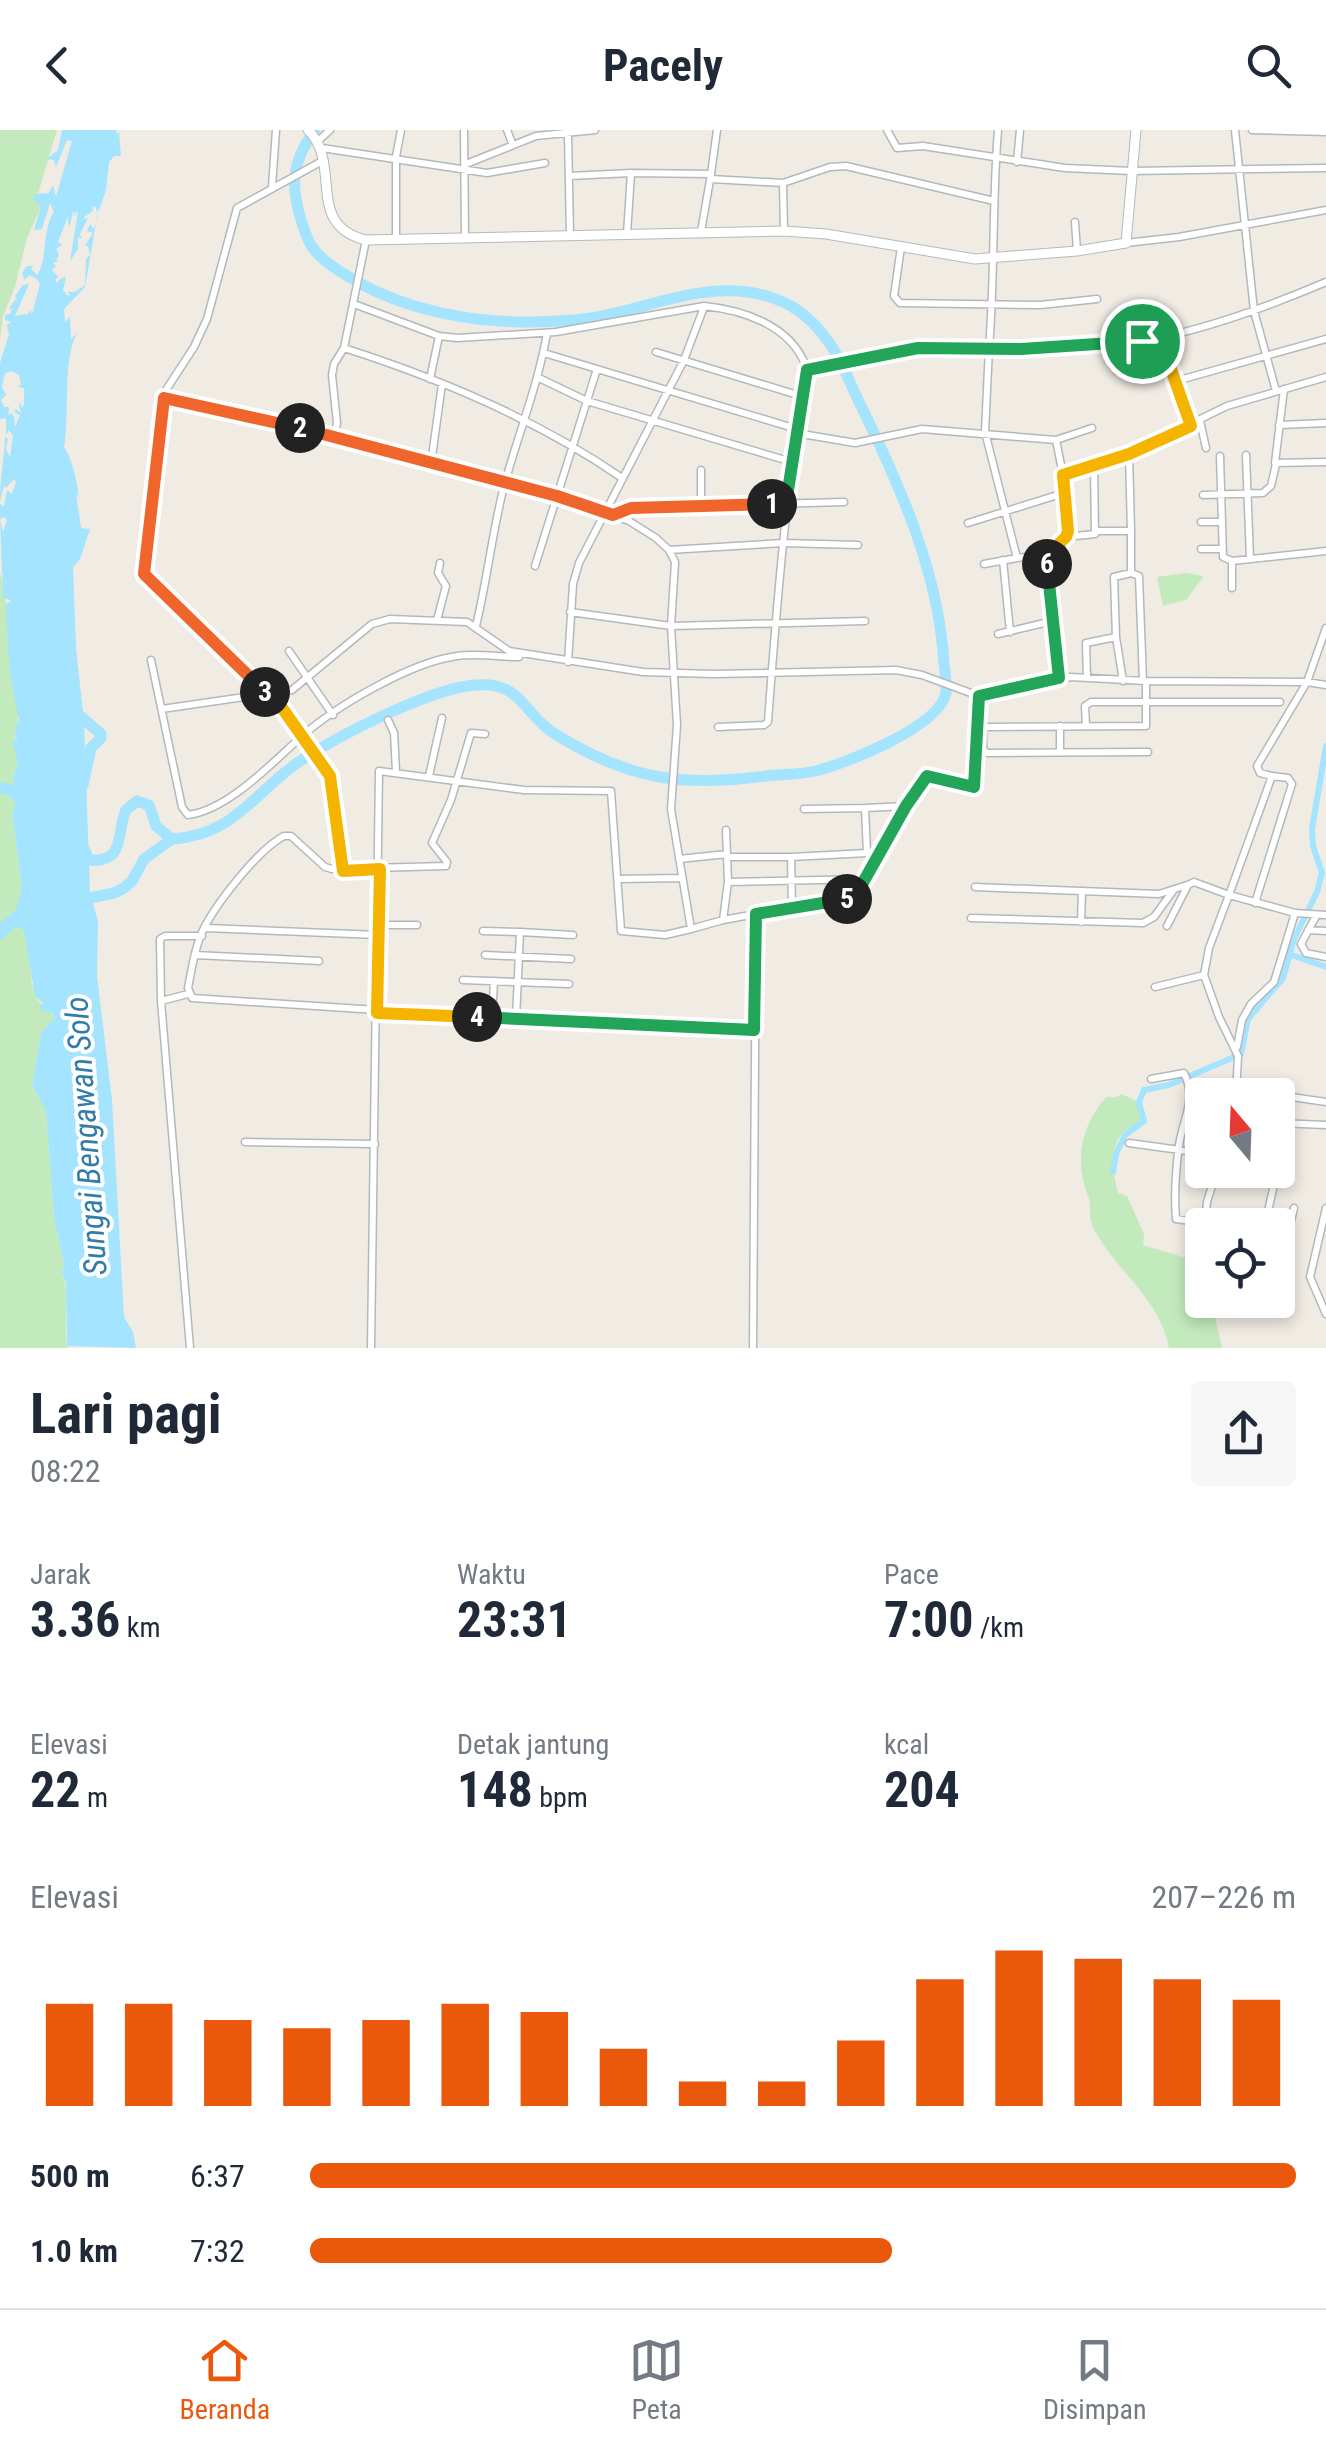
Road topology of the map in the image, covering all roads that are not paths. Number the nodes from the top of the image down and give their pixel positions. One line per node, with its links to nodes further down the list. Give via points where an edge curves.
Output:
1 (276, 130): 32 (street)
2 (330, 130): 17 (street)
3 (402, 130): 19 (street)
4 (464, 130): 24 (street)
5 (507, 130): 18 (street)
6 (595, 130): 16 (street)
7 (717, 130): 30 (street)
8 (887, 130): 20 (street, via 897,148)
9 (998, 130): 20 (street)
10 (1020, 130): 22 (street)
11 (1136, 130): 27 (street)
12 (1235, 130): 26 (street)
13 (1252, 130): 15 (street)
14 (556, 132): 16 (street); 18 (street)
15 (1326, 132)
16 (568, 134): 29 (street)
17 (316, 139): 19 (street); 21 (street)
18 (512, 143): 24 (street)
19 (396, 157): 24 (street); 43 (street)
20 (996, 159): 22 (street); 33 (street)
21 (324, 160): 32 (street); 42 (street, via 334,220)
22 (1017, 162): 27 (street)
23 (545, 163): 24 (street, via 507,172)
24 (466, 167): 41 (street)
25 (1326, 168): 26 (street)
26 (1239, 169): 27 (street); 36 (street)
27 (1132, 171): 44 (street)
28 (631, 174): 29 (street); 30 (street); 39 (street)
29 (569, 176): 40 (street)
30 (711, 176): 31 (street); 38 (street)
31 (783, 183): 33 (street, via 846,166); 37 (street)
32 (272, 188): 74 (street, via 238,208 206,320)
33 (994, 201): 47 (street)
34 (1326, 210): 36 (street)
35 (1074, 222): 46 (street)
36 (1243, 226): 44 (street); 53 (street)
37 (784, 231): 38 (street); 45 (street)
38 (701, 232): 39 (street)
39 (627, 234): 40 (street)
40 (570, 236): 41 (street)
41 (465, 237): 43 (street)
42 (366, 240): 43 (street); 50 (street)
43 (396, 240)
44 (1126, 243): 46 (street)
45 (901, 247): 47 (street); 51 (street, via 896,301)
46 (1077, 251): 47 (street)
47 (996, 258): 51 (street)
48 (1326, 282): 53 (street)
49 (1097, 298): 51 (street)
50 (354, 304): 55 (street); 58 (street)
51 (992, 305): 59 (street)
52 (704, 306): 54 (street); 63 (street); 65 (street, via 726,308 782,333)
53 (1254, 311): 56 (street); 62 (street)
54 (547, 333): 55 (street); 61 (street)
55 (440, 336): 68 (street)
56 (1160, 338): 59 (street); 69 (street)
57 (1326, 339): 62 (street)
58 (344, 348): 68 (street); 84 (street, via 332,375)
59 (989, 348): 65 (street, via 918,348); 85 (street)
60 (656, 352): 63 (street)
61 (544, 353): 64 (street); 67 (street)
62 (1266, 357): 69 (street); 72 (street)
63 (684, 360): 71 (street); 73 (street)
64 (597, 369): 71 (street); 75 (street)
65 (807, 370): 73 (street)
66 (1326, 377): 72 (street)
67 (536, 378): 75 (street); 78 (street)
68 (430, 379): 70 (street)
69 (1176, 381): 81 (street)
70 (442, 384): 78 (street); 94 (street)
71 (669, 389): 76 (street); 83 (street)
72 (1280, 390): 77 (street); 80 (street)
73 (802, 396): 83 (street)
74 (164, 398): 84 (street); 157 (street, via 144,574)
75 (587, 401): 76 (street); 87 (street)
76 (652, 420): 92 (street); 99 (street)
77 (1200, 420): 81 (street); 88 (street)
78 (524, 421): 87 (street); 100 (street)
79 (1326, 423): 80 (street)
80 (1280, 425): 95 (street)
81 (1191, 426): 89 (street)
82 (1092, 428): 86 (street)
83 (796, 431): 85 (street, via 855,443 907,430); 92 (street)
84 (334, 436): 94 (street)
85 (986, 436): 86 (street); 109 (street)
86 (1056, 440): 98 (street)
87 (573, 444): 99 (street); 104 (street)
88 (1206, 448)
89 (1129, 454): 96 (street); 115 (street)
90 (1246, 455): 102 (street)
91 (1220, 456): 103 (street)
92 (792, 462): 107 (street)
93 (1326, 462): 95 (street)
94 (430, 464): 100 (street)
95 (1276, 464): 102 (street, via 1267,491)
96 (1094, 466): 98 (street); 114 (street)
97 (701, 470): 108 (street)
98 (1063, 475): 101 (street)
99 (622, 478): 110 (street)
100 (505, 484): 104 (street); 138 (street)
101 (1064, 493): 109 (street); 116 (street)
102 (1248, 494): 103 (street); 125 (street)
103 (1220, 495): 105 (street); 112 (street)
104 (557, 496): 110 (street); 130 (street)
105 (1203, 496)
106 (844, 502): 107 (street)
107 (786, 503): 108 (street); 117 (street)
108 (701, 506): 110 (street)
109 (1006, 511): 113 (street); 124 (street)
110 (609, 513): 121 (street); 133 (street, via 579,563)
111 (1201, 522): 112 (street)
112 (1221, 522): 120 (street)
113 (968, 523)
114 (1096, 531): 115 (street); 116 (street)
115 (1131, 531): 131 (street)
116 (1066, 537): 123 (street)
117 (783, 543): 118 (street); 121 (street); 137 (street)
118 (858, 545)
119 (1201, 549): 120 (street)
120 (1221, 549): 127 (street)
121 (670, 550): 139 (street)
122 (1326, 551): 125 (street)
123 (1048, 554): 124 (street); 136 (street)
124 (1017, 558): 126 (street)
125 (1250, 559): 127 (street)
126 (1003, 560): 129 (street); 141 (street)
127 (1232, 560): 132 (street)
128 (440, 563): 134 (street, via 446,586)
129 (984, 564)
130 (535, 566)
131 (1131, 573): 143 (street, via 1114,576); 154 (street, via 1138,576)
132 (1232, 588)
133 (570, 612): 139 (street); 147 (street)
134 (438, 620): 138 (street); 152 (street, via 372,624)
135 (865, 621): 137 (street)
136 (1053, 621): 141 (street); 151 (street)
137 (777, 624): 139 (street); 148 (street)
138 (476, 626): 145 (street)
139 (671, 626): 149 (street)
140 (1326, 628): 155 (street)
141 (1010, 632): 142 (street)
142 (998, 634)
143 (1116, 637): 150 (street, via 1086,643); 153 (street)
144 (289, 651): 152 (street)
145 (527, 656): 147 (street); 162 (street, via 438,659)
146 (151, 660): 161 (street)
147 (568, 662): 149 (street)
148 (772, 673): 149 (street); 158 (street, via 896,670); 167 (street, via 767,725)
149 (672, 674): 184 (street, via 677,725 671,809)
150 (1087, 677): 151 (street); 153 (street)
151 (1059, 678): 158 (street)
152 (307, 679): 157 (street); 162 (street)
153 (1122, 681): 154 (street)
154 (1144, 681): 155 (street); 160 (street)
155 (1307, 682): 156 (street); 174 (street, via 1257,766)
156 (1326, 686)
157 (270, 695): 161 (street); 169 (street)
158 (979, 696): 176 (street, via 974,787 930,775)
159 (1280, 702): 160 (street)
160 (1146, 703): 166 (street, via 1090,702); 166 (street, via 1146,726)
161 (162, 709): 169 (street, via 188,815 243,788)
162 (332, 715): 169 (street)
163 (442, 718): 173 (street)
164 (388, 720): 172 (street)
165 (1060, 726): 166 (street); 170 (street); 170 (street, via 983,730 987,753)
166 (1086, 726)
167 (718, 727)
168 (485, 734): 175 (street, via 470,733)
169 (303, 736): 186 (street, via 334,786)
170 (1060, 752): 171 (street)
171 (1148, 752)
172 (396, 771): 173 (street); 185 (street, via 377,776)
173 (429, 776): 175 (street)
174 (1272, 776): 196 (street); 197 (street, via 1292,784)
175 (456, 781): 185 (street, via 432,843 447,864); 188 (street, via 611,791)
176 (906, 806): 177 (street); 181 (street)
177 (866, 808): 178 (street); 180 (street)
178 (804, 809)
179 (726, 830): 182 (street)
180 (867, 853): 181 (street); 183 (street)
181 (880, 855): 189 (street)
182 (728, 856): 183 (street); 184 (street); 191 (street)
183 (792, 856): 190 (street)
184 (679, 859): 187 (street)
185 (380, 869): 186 (street); 207 (street)
186 (343, 871): 209 (street, via 325,867 284,836)
187 (681, 878): 188 (street); 210 (street)
188 (618, 879): 210 (street, via 621,931 664,935)
189 (866, 879): 190 (street); 198 (street, via 849,899)
190 (792, 881): 191 (street); 198 (street)
191 (728, 882): 204 (street)
192 (1188, 885): 195 (street); 196 (street, via 1198,882); 208 (street)
193 (975, 887): 194 (street)
194 (1082, 891): 195 (street); 205 (street)
195 (1173, 891): 205 (street, via 1143,923)
196 (1229, 895): 197 (street); 224 (street)
197 (1255, 903): 200 (street)
198 (792, 908): 199 (street)
199 (756, 914): 204 (street); 235 (street)
200 (1298, 914): 201 (street); 236 (street, via 1274,982 1242,1020)
201 (1313, 914): 202 (street); 211 (street)
202 (1326, 915)
203 (971, 918): 205 (street)
204 (723, 920): 210 (street)
205 (1080, 922)
206 (417, 925): 207 (street)
207 (379, 926): 215 (street)
208 (1167, 926)
209 (204, 928): 215 (street); 217 (street)
210 (692, 929)
211 (1307, 930): 213 (street); 221 (street, via 1301,944 1306,953)
212 (483, 931): 214 (street)
213 (1326, 931)
214 (520, 932): 216 (street); 220 (street)
215 (378, 935): 232 (street)
216 (573, 935)
217 (202, 936): 218 (street); 231 (street, via 160,940)
218 (196, 955): 223 (street); 230 (street)
219 (485, 955): 220 (street)
220 (519, 957): 222 (street); 227 (street)
221 (1326, 957)
222 (570, 959)
223 (319, 961)
224 (1204, 975): 229 (street); 236 (street)
225 (463, 980): 226 (street)
226 (494, 982): 227 (street); 233 (street)
227 (518, 982): 228 (street); 234 (street)
228 (569, 984)
229 (1155, 987)
230 (188, 994): 231 (street); 232 (street)
231 (162, 1001): 255 (street)
232 (377, 1012): 233 (street); 247 (street)
233 (492, 1018): 234 (street)
234 (516, 1019): 235 (street)
235 (754, 1030): 257 (street)
236 (1237, 1052): 238 (street)
237 (1187, 1078): 239 (street)
238 (1237, 1078)
239 (1151, 1079)
240 (1295, 1099): 241 (street)
241 (1326, 1102)
242 (1185, 1124): 248 (street)
243 (1295, 1124): 244 (street)
244 (1326, 1125)
245 (245, 1142): 247 (street)
246 (1130, 1143): 248 (street)
247 (374, 1144): 256 (street)
248 (1178, 1149): 249 (street); 250 (street, via 1178,1221 1206,1223)
249 (1185, 1150)
250 (1211, 1188)
251 (1274, 1189): 252 (street)
252 (1269, 1208)
253 (1326, 1208): 254 (street, via 1310,1278)
254 (1326, 1314)
255 (190, 1348)
256 (370, 1348)
257 (753, 1348)

